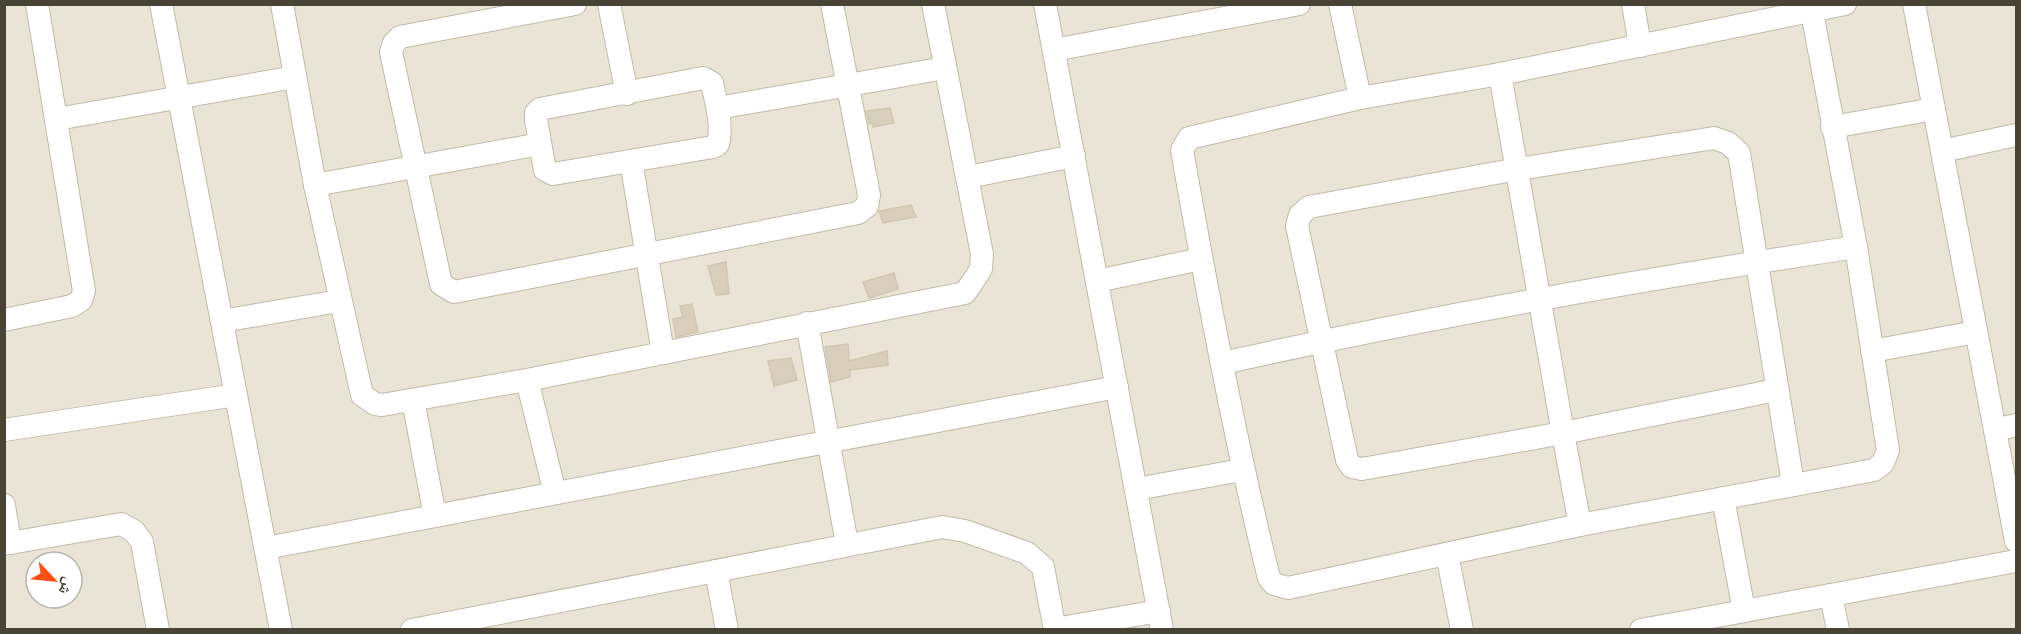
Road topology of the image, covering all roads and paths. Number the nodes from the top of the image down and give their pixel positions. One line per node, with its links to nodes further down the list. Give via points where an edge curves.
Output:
1 (37, 4): 26 (street)
2 (161, 4): 22 (street)
3 (282, 4): 19 (street)
4 (574, 4): 33 (street, via 400,37 394,43 391,52)
5 (609, 4): 21 (street)
6 (832, 4): 20 (street)
7 (933, 4): 17 (street)
8 (1046, 4): 16 (street)
9 (1299, 4): 16 (street)
10 (1340, 4): 23 (street)
11 (1634, 4): 15 (street)
12 (1845, 4): 14 (street)
13 (1914, 4): 25 (street)
14 (1812, 12): 15 (street); 27 (street)
15 (1640, 46): 18 (street)
16 (1054, 50): 31 (street)
17 (945, 68): 20 (street); 35 (street)
18 (1500, 74): 23 (street); 34 (street)
19 (295, 77): 22 (street); 36 (street)
20 (849, 84): 24 (street); 38 (street, via 869,195 867,206 858,213)
21 (627, 94): 24 (street, via 703,78 712,83); 29 (street, via 540,109 536,113)
22 (180, 97): 26 (street); 45 (street)
23 (1360, 98): 39 (street, via 1189,138 1182,150)
24 (718, 108): 32 (street, via 719,138 713,147)
25 (1934, 109): 27 (street); 30 (street)
26 (57, 119): 44 (street, via 84,291 81,300 72,306)
27 (1832, 127): 37 (street)
28 (2016, 135): 30 (street)
29 (540, 144): 32 (street, via 545,170 553,174); 33 (street)
30 (1942, 151): 47 (street)
31 (1074, 156): 35 (street); 41 (street)
32 (632, 161): 38 (street)
33 (414, 168): 36 (street); 38 (street, via 441,284 448,290)
34 (1518, 169): 40 (street, via 1714,138 1728,143 1739,153); 42 (street); 48 (street, via 1309,207 1300,215 1297,226)
35 (968, 177): 46 (street, via 982,254 981,268 964,293)
36 (315, 185): 43 (street)
37 (1856, 247): 40 (street); 49 (street)
38 (647, 256): 50 (street)
39 (1201, 258): 41 (street); 51 (street)
40 (1756, 262): 42 (street); 54 (street)
41 (1097, 280): 53 (street)
42 (1540, 299): 48 (street); 59 (street)
43 (339, 301): 45 (street); 56 (street, via 362,395 375,404)
44 (4, 320)
45 (222, 321): 55 (street)
46 (807, 323): 50 (street); 60 (street)
47 (1976, 332): 49 (street); 57 (street)
48 (1320, 341): 51 (street); 59 (street, via 1347,460 1352,467 1362,470)
49 (1872, 351): 62 (street, via 1888,450 1883,463 1874,470)
50 (663, 353): 52 (street)
51 (1223, 363): 61 (street)
52 (527, 380): 56 (street); 64 (street)
53 (1117, 387): 60 (street); 63 (street)
54 (1776, 390): 59 (street); 62 (street)
55 (236, 395): 58 (street); 72 (street)
56 (413, 400): 67 (street)
57 (2006, 428): 69 (street)
58 (4, 430)
59 (1563, 433): 68 (street)
60 (830, 441): 64 (street); 71 (street)
61 (1242, 470): 63 (street); 73 (street, via 1269,578 1282,587)
62 (1793, 484): 65 (street)
63 (1136, 489): 78 (street)
64 (555, 493): 67 (street)
65 (1723, 498): 68 (street); 77 (street)
66 (4, 505): 70 (street)
67 (435, 516): 72 (street)
68 (1580, 525): 73 (street)
69 (2016, 541)
70 (7, 543): 80 (street, via 121,524 134,531 142,542)
71 (847, 544): 75 (street); 79 (street, via 942,527 1027,553 1043,567)
72 (266, 548): 81 (street)
73 (1447, 554): 84 (street)
74 (2016, 561): 76 (street)
75 (716, 571): 82 (street); 83 (street)
76 (1831, 595): 77 (street); 86 (street)
77 (1744, 611): 85 (street)
78 (1161, 620): 79 (street)
79 (1055, 629)
80 (158, 630)
81 (281, 630)
82 (412, 630)
83 (727, 630)
84 (1461, 630)
85 (1641, 630)
86 (1838, 630)

